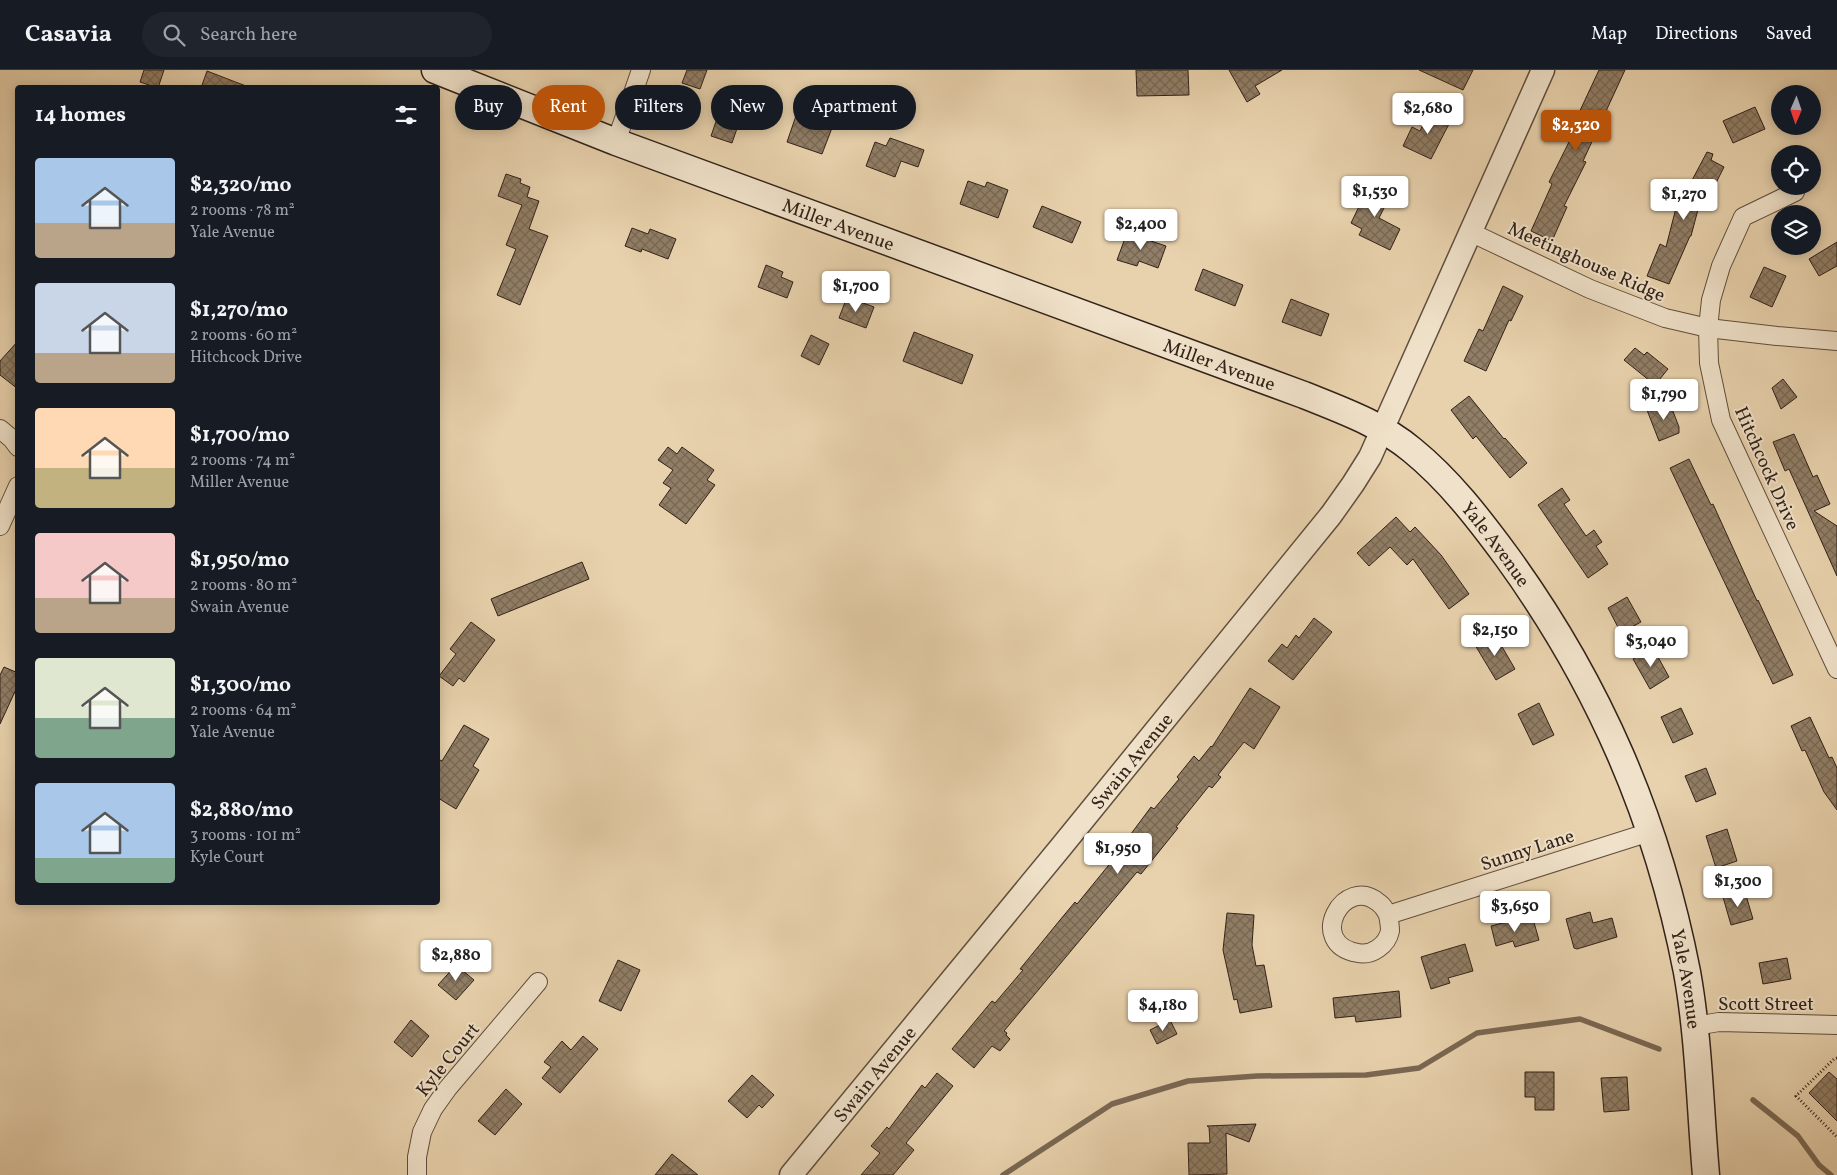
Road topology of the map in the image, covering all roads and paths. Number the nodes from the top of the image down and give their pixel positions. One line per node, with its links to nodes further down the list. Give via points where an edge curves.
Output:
1 (435, 70): 4 (main road, Miller Avenue)
2 (641, 70): 4 (street)
3 (1543, 70): 6 (street)
4 (616, 142): 10 (main road, Miller Avenue, via 1269,382)
5 (1789, 195): 7 (street, Hitchcock Drive, via 1744,217 1721,266 1711,300)
6 (1470, 232): 7 (street, Meetinghouse Ridge, via 1590,289 1665,318); 10 (street)
7 (1708, 328): 8 (street, Meetinghouse Ridge); 14 (street, Hitchcock Drive, via 1709,363 1721,420)
8 (1837, 341)
9 (0, 429): 11 (street)
10 (1382, 430): 15 (main road, Yale Avenue, via 1411,449 1438,474 1526,583 1587,682 1612,732); 23 (street, Swain Avenue, via 1370,457 1331,515)
11 (15, 443)
12 (15, 493): 13 (street)
13 (0, 526)
14 (1837, 669)
15 (1650, 832): 16 (street, Sunny Lane); 19 (main road, Yale Avenue, via 1677,926)
16 (1388, 915)
17 (538, 982): 22 (street, Kyle Court, via 432,1109 422,1132)
18 (1837, 1025): 19 (street, Scott Street, via 1719,1022)
19 (1695, 1026): 24 (main road, Yale Avenue)
20 (1837, 1058): 21 (path, via 1796,1096)
21 (1837, 1137)
22 (417, 1175)
23 (791, 1175)
24 (1706, 1175)

